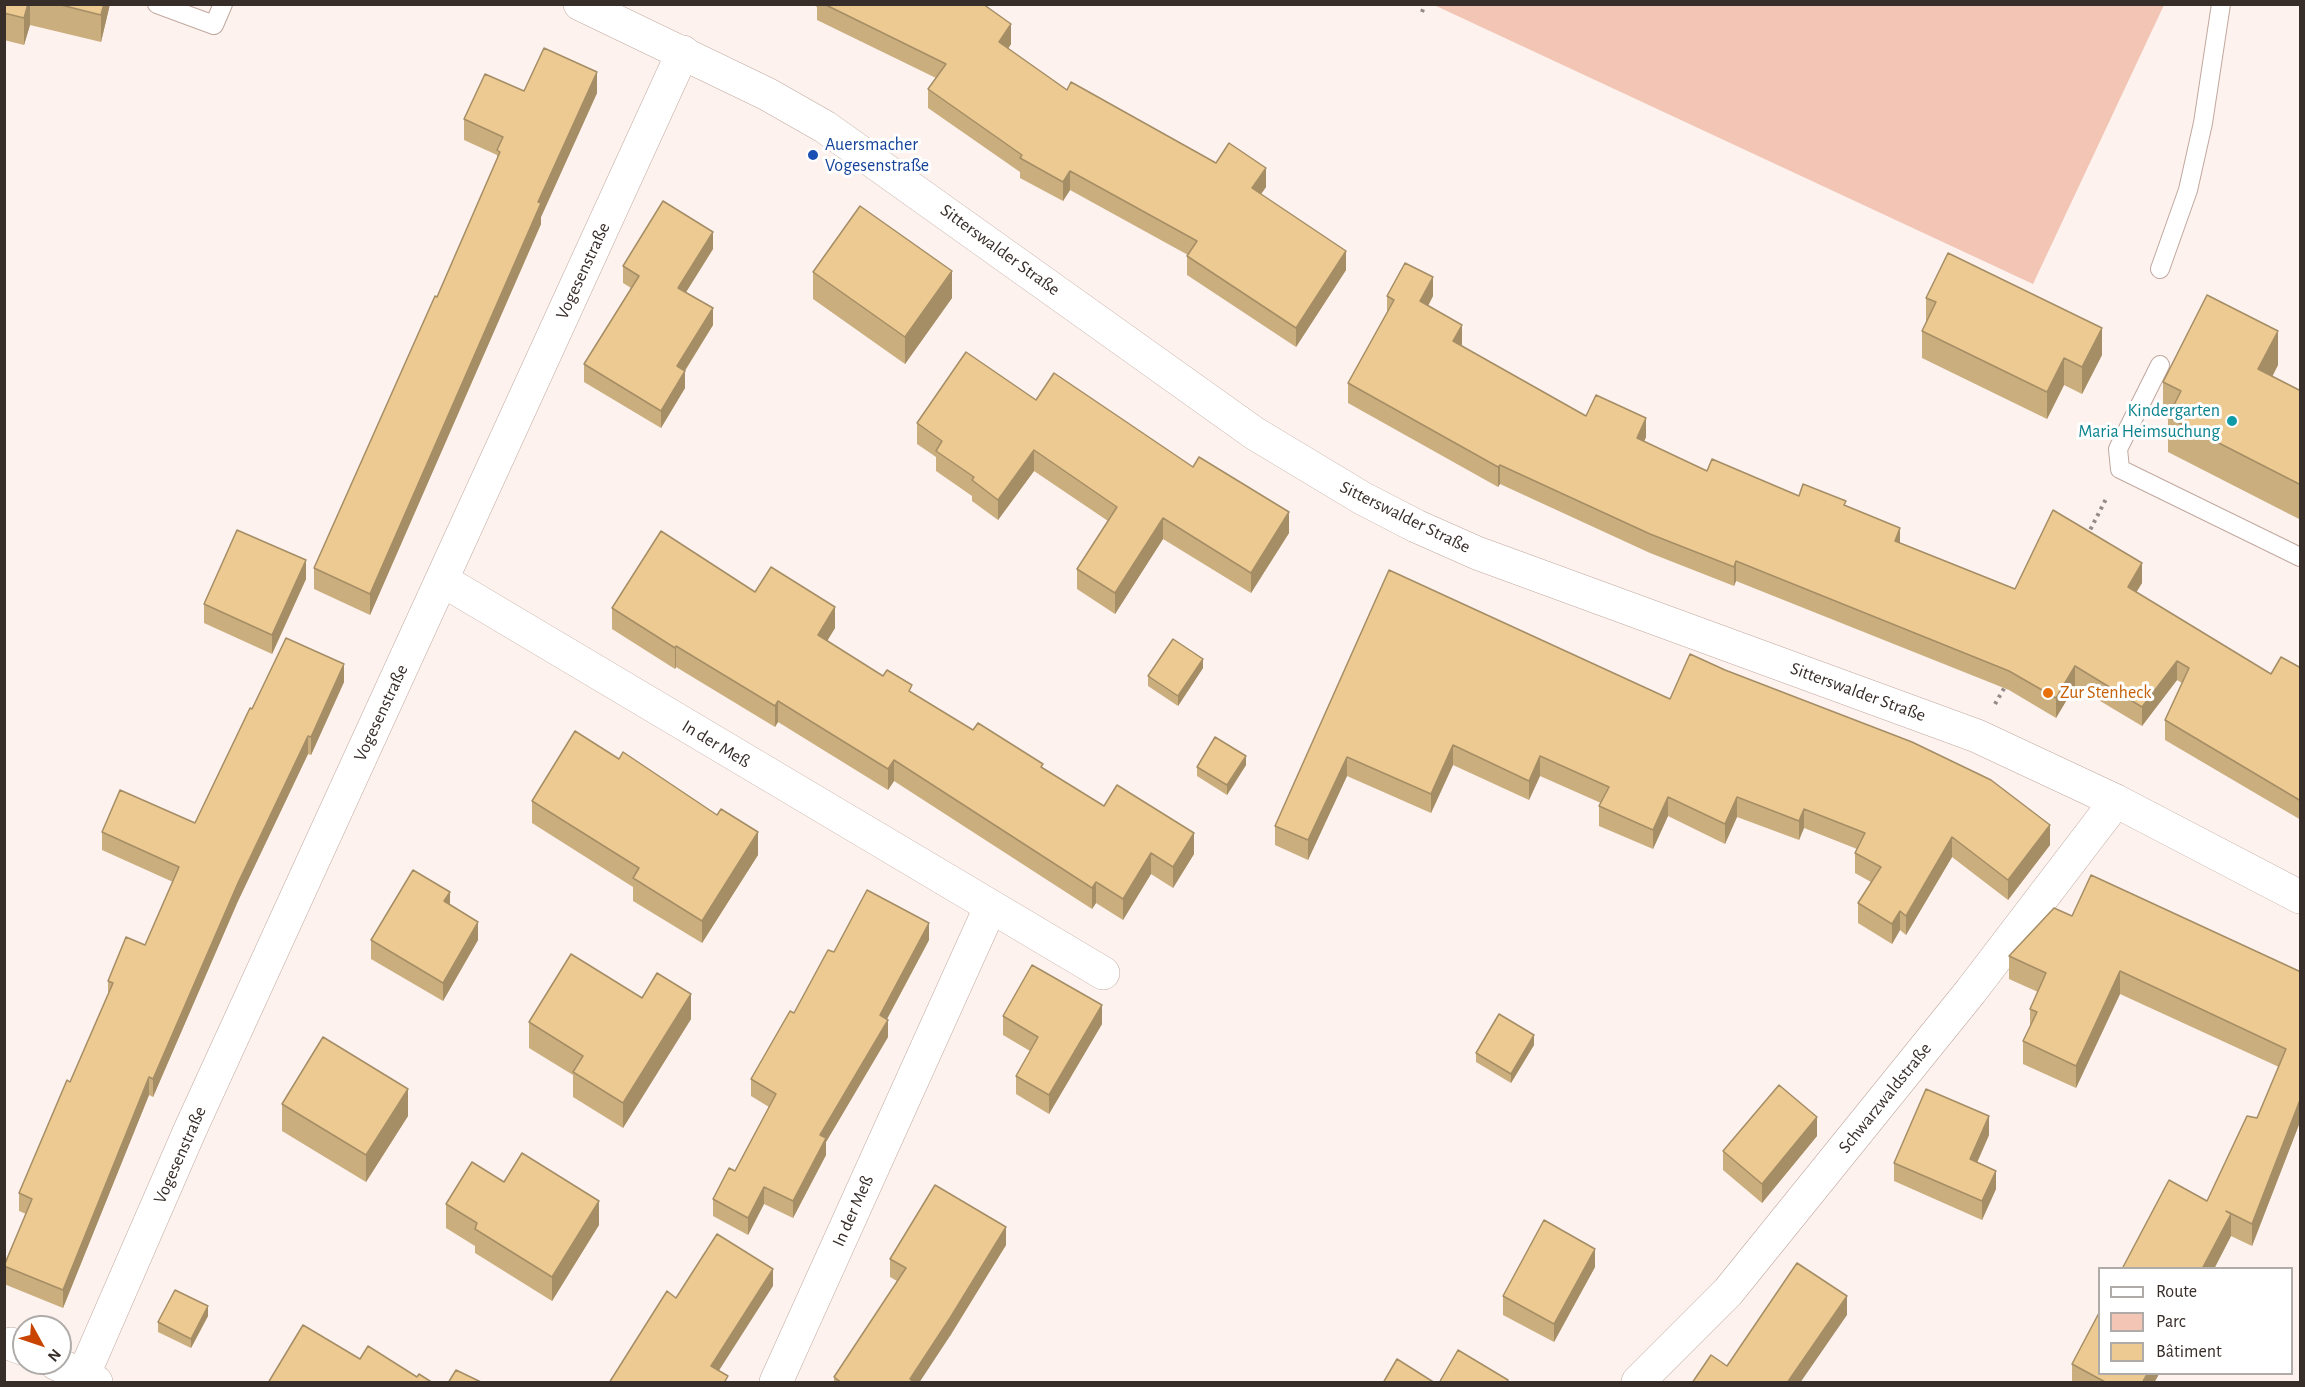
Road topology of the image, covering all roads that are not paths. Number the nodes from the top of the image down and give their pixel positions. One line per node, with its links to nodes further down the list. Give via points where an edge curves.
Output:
1 (157, 4): 2 (lane, via 214,24)
2 (223, 4)
3 (579, 4): 5 (street, Sitterswalder Straße)
4 (2221, 4): 6 (lane, via 2203,123 2188,190)
5 (683, 52): 9 (street, Vogesenstraße); 10 (street, Sitterswalder Straße, via 825,127 1254,433 1362,498 1477,553 1977,736)
6 (2160, 269)
7 (2160, 365): 8 (lane, via 2118,449 2120,469)
8 (2301, 557)
9 (442, 580): 12 (street, In der Meß); 14 (street, Vogesenstraße)
10 (2116, 801): 11 (street, Sitterswalder Straße); 16 (street, Schwarzwaldstraße, via 1971,992 1728,1292)
11 (2301, 897)
12 (990, 908): 13 (street, In der Meß); 15 (street, In der Meß)
13 (1103, 973)
14 (78, 1374)
15 (776, 1383)
16 (1638, 1383)

